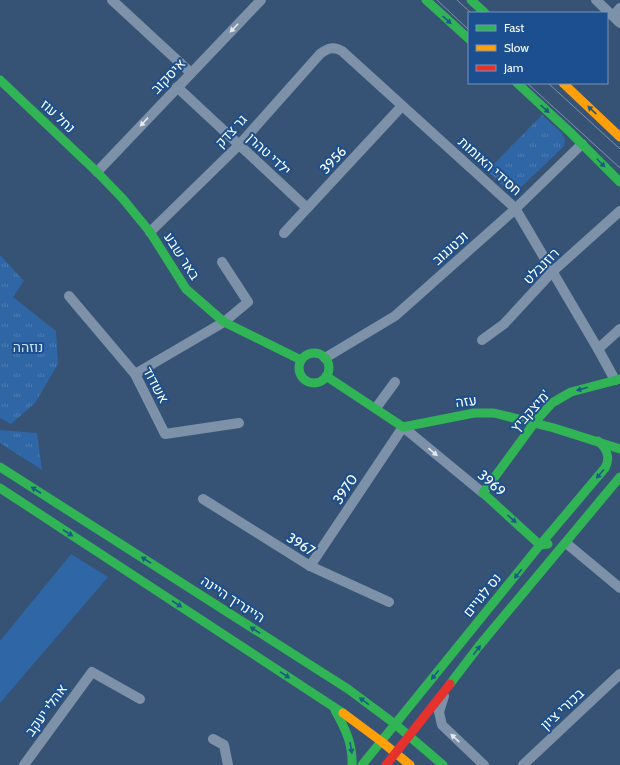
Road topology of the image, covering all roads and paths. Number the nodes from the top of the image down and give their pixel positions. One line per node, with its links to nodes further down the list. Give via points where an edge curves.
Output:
1 (112, 0): 11 (street)
2 (261, 0): 11 (street, איסקוב, one-way to 11)
3 (426, 0): 9 (street, one-way to 9)
4 (470, 0): 7 (street)
5 (596, 0): 8 (street)
6 (620, 8): 8 (street)
7 (484, 12)
8 (616, 20)
9 (468, 38)
10 (331, 48): 16 (street, חסידי האומות, via 342,51); 19 (street, גר צדק, via 320,54)
11 (190, 73): 15 (street, איסקוב)
12 (0, 80): 20 (street, נחל עוז)
13 (518, 84): 18 (street, one-way to 18)
14 (563, 84): 17 (street, one-way to 14)
15 (177, 87): 19 (street, ילדי טהרן); 20 (street, איסקוב, one-way to 20)
16 (402, 106): 22 (street, 3956); 23 (street, חסידי האומות)
17 (620, 137)
18 (582, 144): 21 (street, one-way to 21); 23 (street, וכטנגוב)
19 (239, 145): 22 (street, ילדי טהרן); 25 (street, גר צדק)
20 (97, 172): 25 (street, באר שבע)
21 (620, 182)
22 (307, 208): 26 (street, 3956)
23 (515, 208): 28 (street, חסידי האומות); 34 (street, וכטנגוב, via 395,316)
24 (620, 211): 28 (street, רוזנבלט)
25 (150, 232): 30 (street, באר שבע, via 186,289)
26 (284, 233)
27 (222, 262): 30 (street, via 248,302)
28 (552, 272): 32 (street, רוזנבלט, via 504,324); 33 (street, חסידי האומות)
29 (69, 296): 36 (street, אשדוד)
30 (224, 322): 35 (street, באר שבע); 36 (street)
31 (620, 329): 33 (street)
32 (482, 340)
33 (598, 349): 38 (street, חסידי האומות)
34 (325, 358): 35 (street, via 312,353); 37 (street, via 329,367)
35 (301, 360): 37 (street, via 299,369 306,381 315,383)
36 (136, 374): 42 (street, אשדוד, via 165,434)
37 (326, 376): 40 (street)
38 (617, 379): 41 (street, מיצקביץ', one-way to 41, via 563,395)
39 (395, 382): 40 (street)
40 (376, 408): 43 (street)
41 (535, 422): 43 (street, עזה, via 494,413 474,413); 44 (street, עזה); 49 (street, מיצקביץ')
42 (239, 423)
43 (404, 427): 49 (street, 3969, one-way to 49); 53 (street, 3970)
44 (598, 441): 45 (street, עזה); 52 (street, נס לגויים, one-way to 52, via 606,449 608,464)
45 (620, 449)
46 (0, 467): 60 (street, היינריך היינה, one-way to 46, via 348,689)
47 (620, 477): 51 (street)
48 (0, 488): 59 (street, one-way to 59)
49 (483, 493): 52 (street, 3969, one-way to 52)
50 (203, 499): 53 (street, 3967)
51 (566, 543): 52 (street); 54 (street); 57 (street, one-way to 51, via 484,640)
52 (540, 545): 60 (street, נס לגויים, one-way to 60)
53 (310, 566): 55 (street, 3967)
54 (620, 588)
55 (389, 602)
56 (620, 674): 73 (street, בכורי ציון)
57 (446, 691): 61 (street); 72 (street, one-way to 57, via 442,725 439,712)
58 (140, 699): 65 (street, אהלי יעקב, via 92,672)
59 (333, 706): 63 (street); 67 (street, one-way to 67, via 347,731 353,756)
60 (396, 724): 61 (street, היינריך היינה); 63 (street, נס לגויים)
61 (410, 736): 64 (street); 71 (street, היינריך היינה)
62 (213, 739): 66 (street, via 224,745)
63 (382, 742): 64 (street); 68 (street, נס לגויים)
64 (396, 753): 69 (street); 70 (street)
65 (24, 765)
66 (228, 765)
67 (352, 765)
68 (362, 765)
69 (386, 765)
70 (410, 765)
71 (443, 765)
72 (484, 765)
73 (524, 765)

